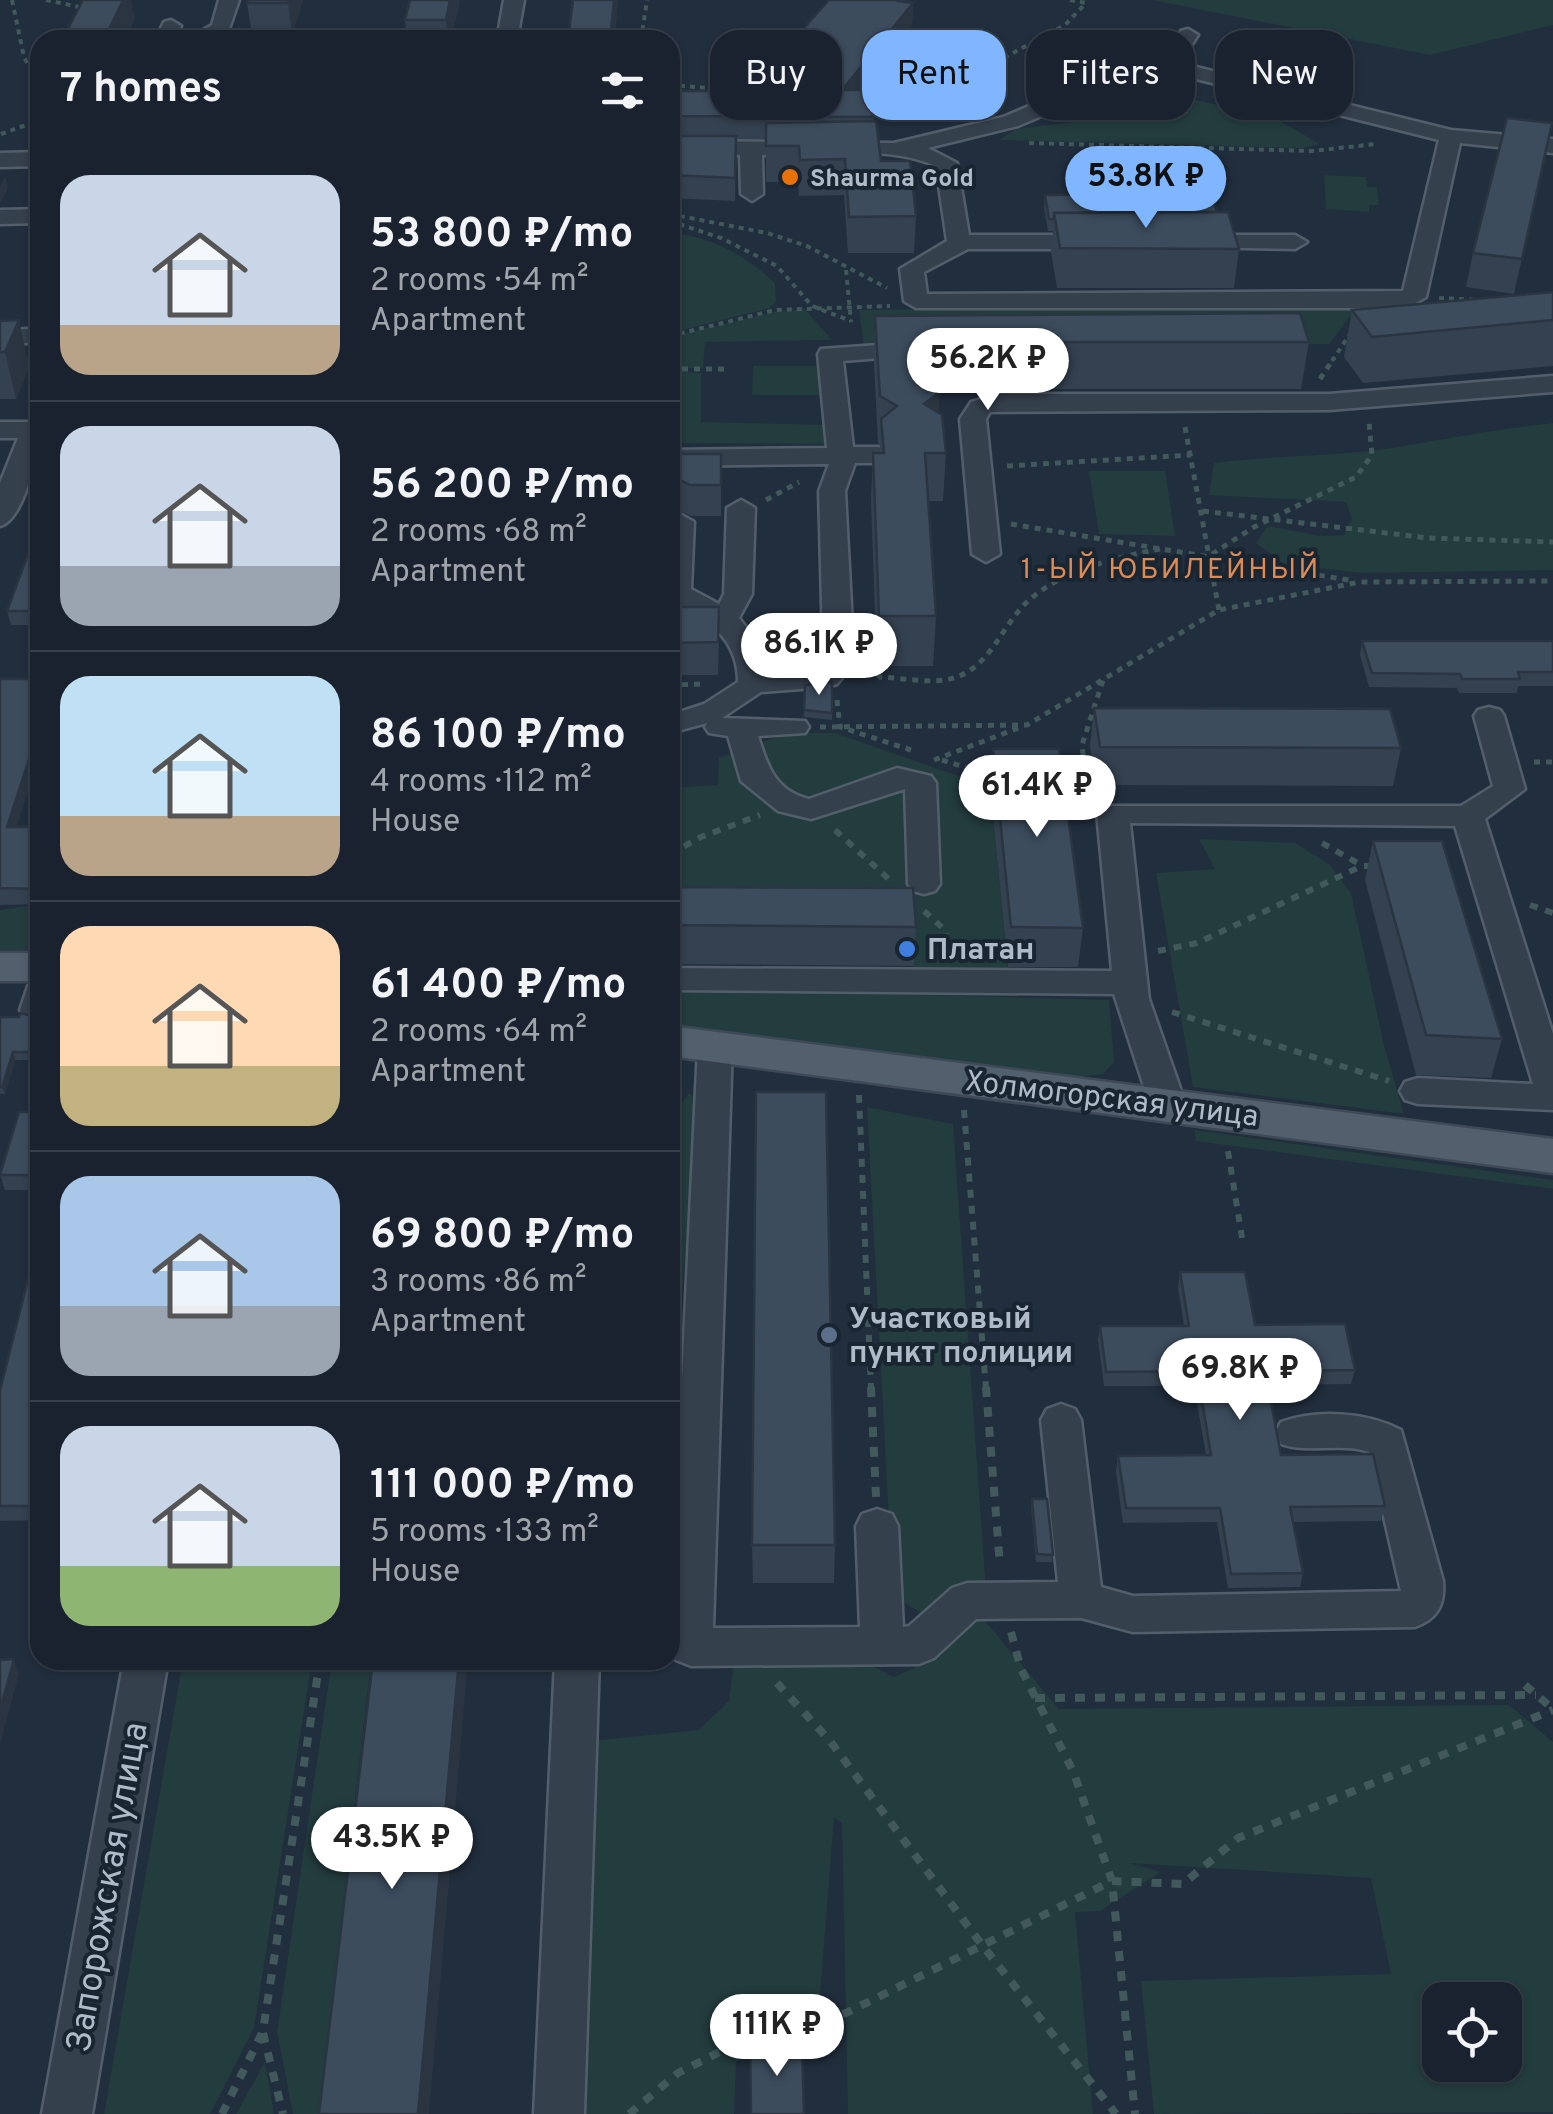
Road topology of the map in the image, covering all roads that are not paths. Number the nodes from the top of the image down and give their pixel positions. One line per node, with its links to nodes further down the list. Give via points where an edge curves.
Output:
1 (229, 0): 3 (street)
2 (514, 0): 4 (street)
3 (216, 30)
4 (509, 30)
5 (1195, 73): 7 (street)
6 (1026, 116): 11 (street)
7 (1452, 136): 8 (street); 19 (street, via 1414,297 916,301 912,268)
8 (1553, 146)
9 (680, 148): 10 (street)
10 (751, 148): 11 (street); 16 (street)
11 (888, 149): 19 (street, via 946,163)
12 (30, 159): 13 (street)
13 (0, 160)
14 (0, 178): 15 (street)
15 (30, 178)
16 (752, 194)
17 (0, 216): 18 (street)
18 (30, 216)
19 (958, 242): 20 (street)
20 (1126, 242)
21 (1164, 242): 22 (street)
22 (1295, 242)
23 (30, 336): 24 (street)
24 (0, 338)
25 (934, 349): 31 (street, via 830,354)
26 (1553, 384): 35 (street, via 1362,400 1000,402 980,408 973,419 967,456)
27 (0, 430): 28 (street)
28 (30, 430)
29 (30, 447): 34 (street)
30 (878, 455): 31 (street)
31 (841, 456): 32 (street); 38 (street, via 832,492)
32 (680, 458)
33 (741, 508): 37 (street, via 738,594)
34 (0, 518)
35 (986, 554)
36 (680, 595): 37 (street)
37 (726, 617): 40 (street, via 755,664)
38 (845, 646)
39 (827, 678): 40 (street)
40 (753, 684): 42 (street, via 708,716)
41 (1489, 716): 46 (street, via 1508,788)
42 (680, 723)
43 (680, 726): 45 (street)
44 (794, 726): 45 (street)
45 (740, 727): 47 (street, via 757,781 789,804 812,809 897,778 920,783)
46 (1468, 816): 49 (street, via 1114,813); 55 (street)
47 (924, 884)
48 (0, 967): 51 (main road)
49 (1128, 978): 50 (street); 56 (street)
50 (680, 979)
51 (30, 985)
52 (680, 1042): 53 (main road, Холмогорская улица)
53 (715, 1047): 56 (main road, Холмогорская улица); 60 (street)
54 (1418, 1091): 55 (street)
55 (1553, 1094)
56 (1168, 1105): 57 (main road, Холмогорская улица)
57 (1553, 1156)
58 (1060, 1420): 62 (street)
59 (1295, 1434): 62 (street, via 1361,1433 1387,1442 1422,1581 1415,1610 1133,1614)
60 (683, 1468): 64 (street)
61 (877, 1526): 63 (street)
62 (1081, 1600): 63 (street, via 967,1601 919,1645)
63 (882, 1646): 64 (street)
64 (680, 1648)
65 (144, 1670): 67 (street, Запорожская улица)
66 (577, 1670): 68 (street)
67 (67, 2114)
68 (559, 2114)

